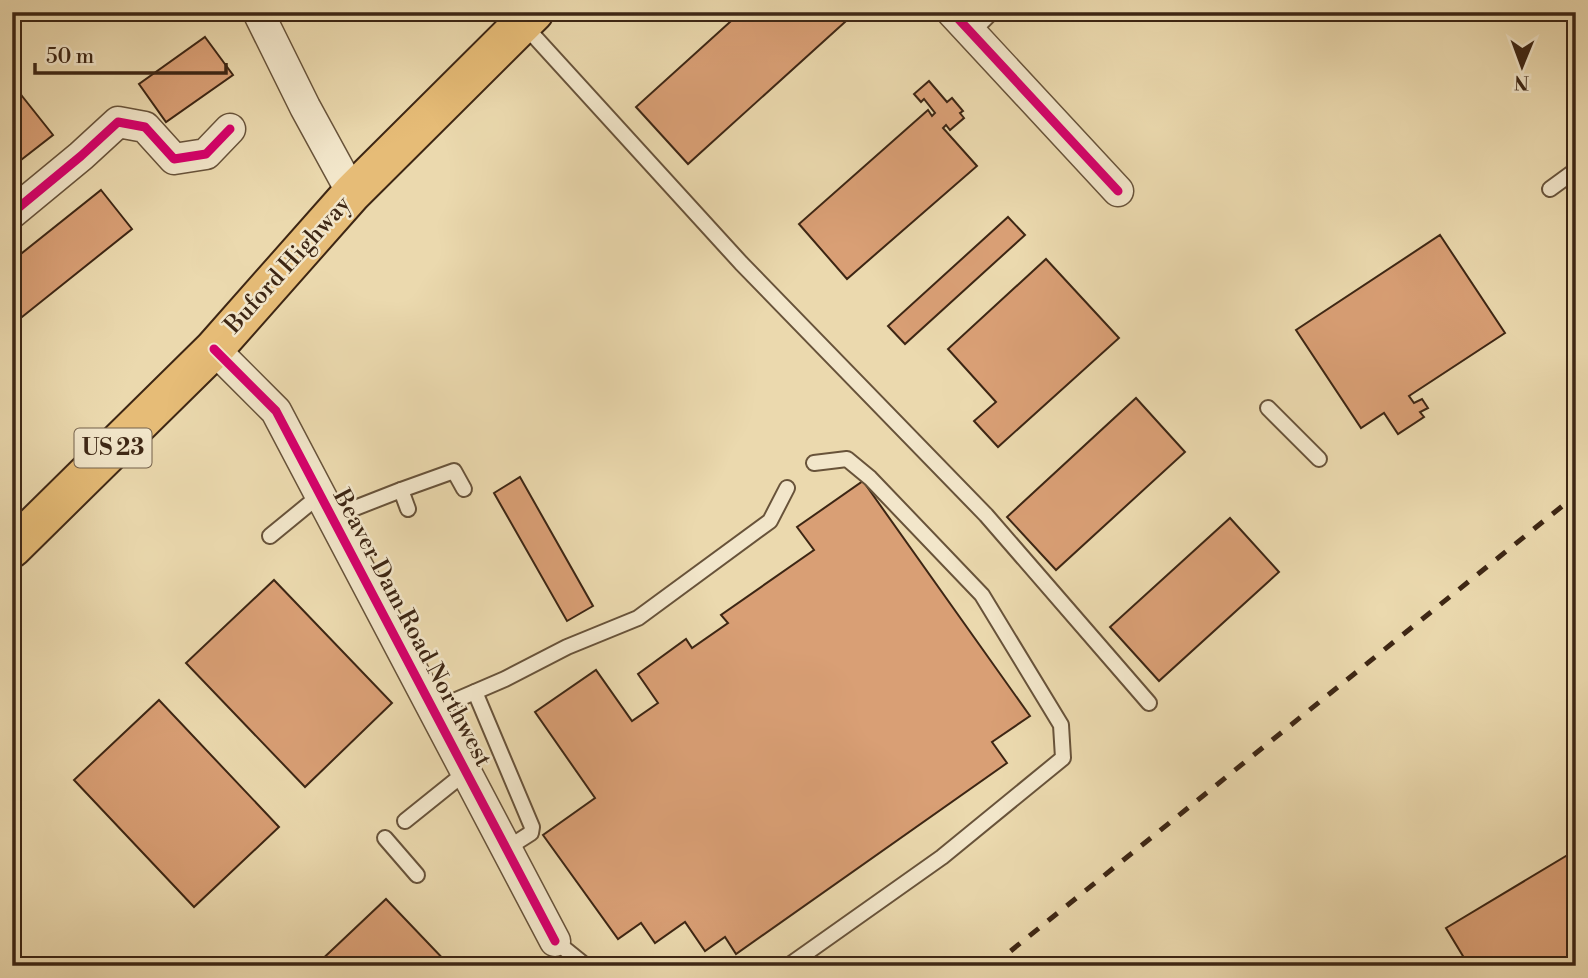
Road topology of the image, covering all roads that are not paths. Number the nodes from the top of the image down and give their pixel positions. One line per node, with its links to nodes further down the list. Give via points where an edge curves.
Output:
1 (258, 12): 8 (street)
2 (529, 18): 8 (main road, Buford Highway / US 23); 22 (lane, via 741,263 986,516)
3 (971, 19): 7 (street)
4 (230, 129): 9 (street, via 205,153 174,159 145,127 118,122)
5 (1576, 170): 6 (lane)
6 (1550, 189)
7 (1118, 191)
8 (352, 193): 10 (main road, Buford Highway / US 23)
9 (12, 213)
10 (214, 349): 17 (street, Beaver Dam Road Northwest, via 276,411); 20 (main road, Buford Highway / US 23)
11 (1268, 408): 12 (lane)
12 (1319, 459)
13 (814, 463): 31 (lane, via 847,459 982,595 1061,725 1063,758 942,857)
14 (787, 488): 21 (lane, via 770,521 638,618)
15 (464, 489): 16 (lane, via 454,471)
16 (401, 490): 17 (lane); 18 (lane)
17 (326, 506): 19 (lane); 23 (street, Beaver Dam Road Northwest)
18 (408, 509)
19 (270, 536)
20 (12, 548)
21 (475, 692): 23 (lane); 27 (lane, via 532,827 531,833)
22 (1149, 703)
23 (433, 710): 24 (street, Beaver Dam Road Northwest)
24 (466, 772): 25 (lane); 27 (street, Beaver Dam Road Northwest)
25 (405, 821)
26 (385, 838): 28 (lane)
27 (506, 849): 29 (street, Beaver Dam Road Northwest)
28 (417, 875)
29 (555, 941): 30 (lane)
30 (586, 966)
31 (788, 966)

